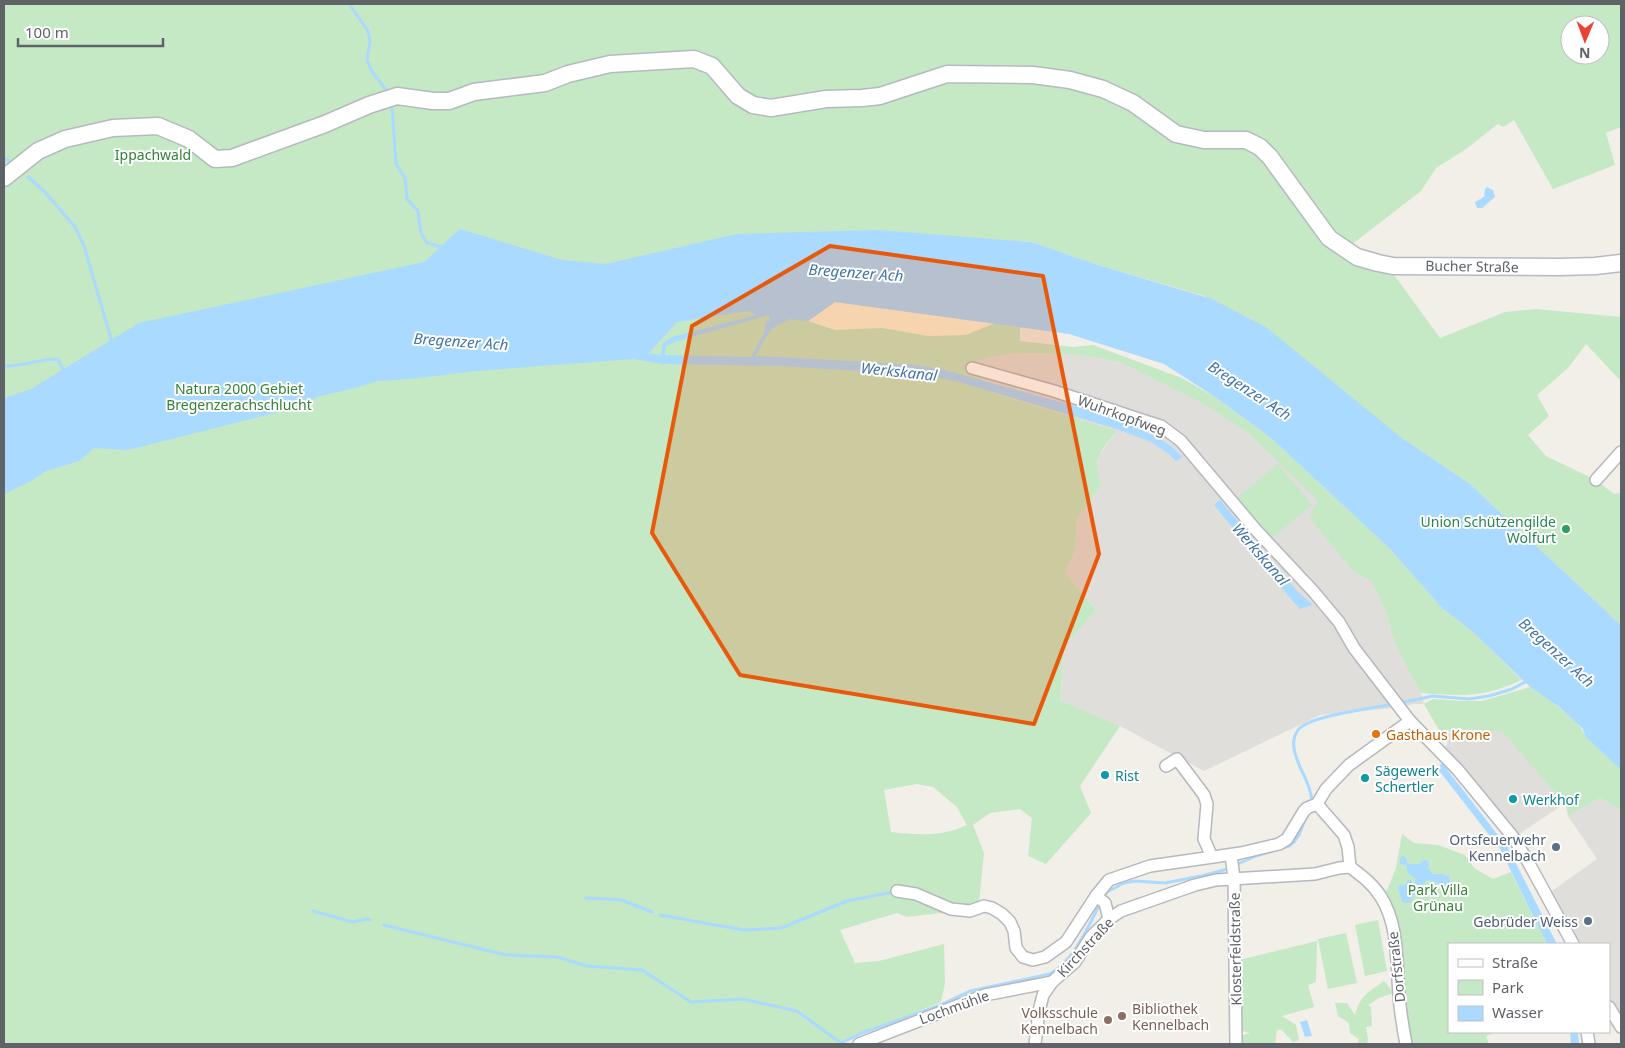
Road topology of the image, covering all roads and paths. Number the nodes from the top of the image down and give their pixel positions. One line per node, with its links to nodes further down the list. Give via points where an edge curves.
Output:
1 (4, 178): 2 (street, Bucher Straße, via 38,151 65,139 113,128 158,126 189,139 215,159 232,158 396,96 449,100 474,92 545,83 610,64 694,58 712,66 738,96 753,105 771,108 826,99 880,96 946,74 1033,75 1103,89 1133,103 1176,134 1204,140 1246,140 1260,146 1330,238 1357,257 1394,266 1559,267)
2 (1621, 263)
3 (972, 368): 6 (street, Wuhrkopfweg, via 1054,391 1161,426 1171,433 1339,622 1354,648)
4 (1621, 452): 5 (street)
5 (1596, 480)
6 (1410, 721): 8 (street, via 1349,766); 16 (street, Wuhrkopfweg, via 1460,773 1513,837)
7 (1166, 766): 9 (street, via 1177,759 1204,795 1207,804 1204,838)
8 (1313, 806): 10 (street, via 1287,839 1279,844); 11 (street, via 1344,835)
9 (1212, 857): 10 (street); 14 (street, via 1168,863 1109,880)
10 (1231, 857): 12 (street, Klosterfeldstraße)
11 (1350, 867): 12 (street, Kirchstraße, via 1315,874); 23 (street, Dorfstraße, via 1370,883 1390,917)
12 (1234, 876): 15 (street, Kirchstraße, via 1195,885); 22 (street, Klosterfeldstraße)
13 (897, 891): 14 (street, via 916,894 952,909 970,912 984,906 992,908 1010,922 1016,948 1023,958 1033,960 1045,957 1066,942)
14 (1100, 899): 15 (street)
15 (1108, 919): 17 (street, Kirchstraße, via 1090,937 1075,962)
16 (1572, 943)
17 (1052, 982): 20 (street, Lochmühle, via 984,995); 21 (street, Kirchstraße, via 1043,995 1039,1010)
18 (1610, 1009): 19 (street)
19 (1621, 1027)
20 (859, 1044)
21 (1036, 1044)
22 (1236, 1044)
23 (1406, 1044)

